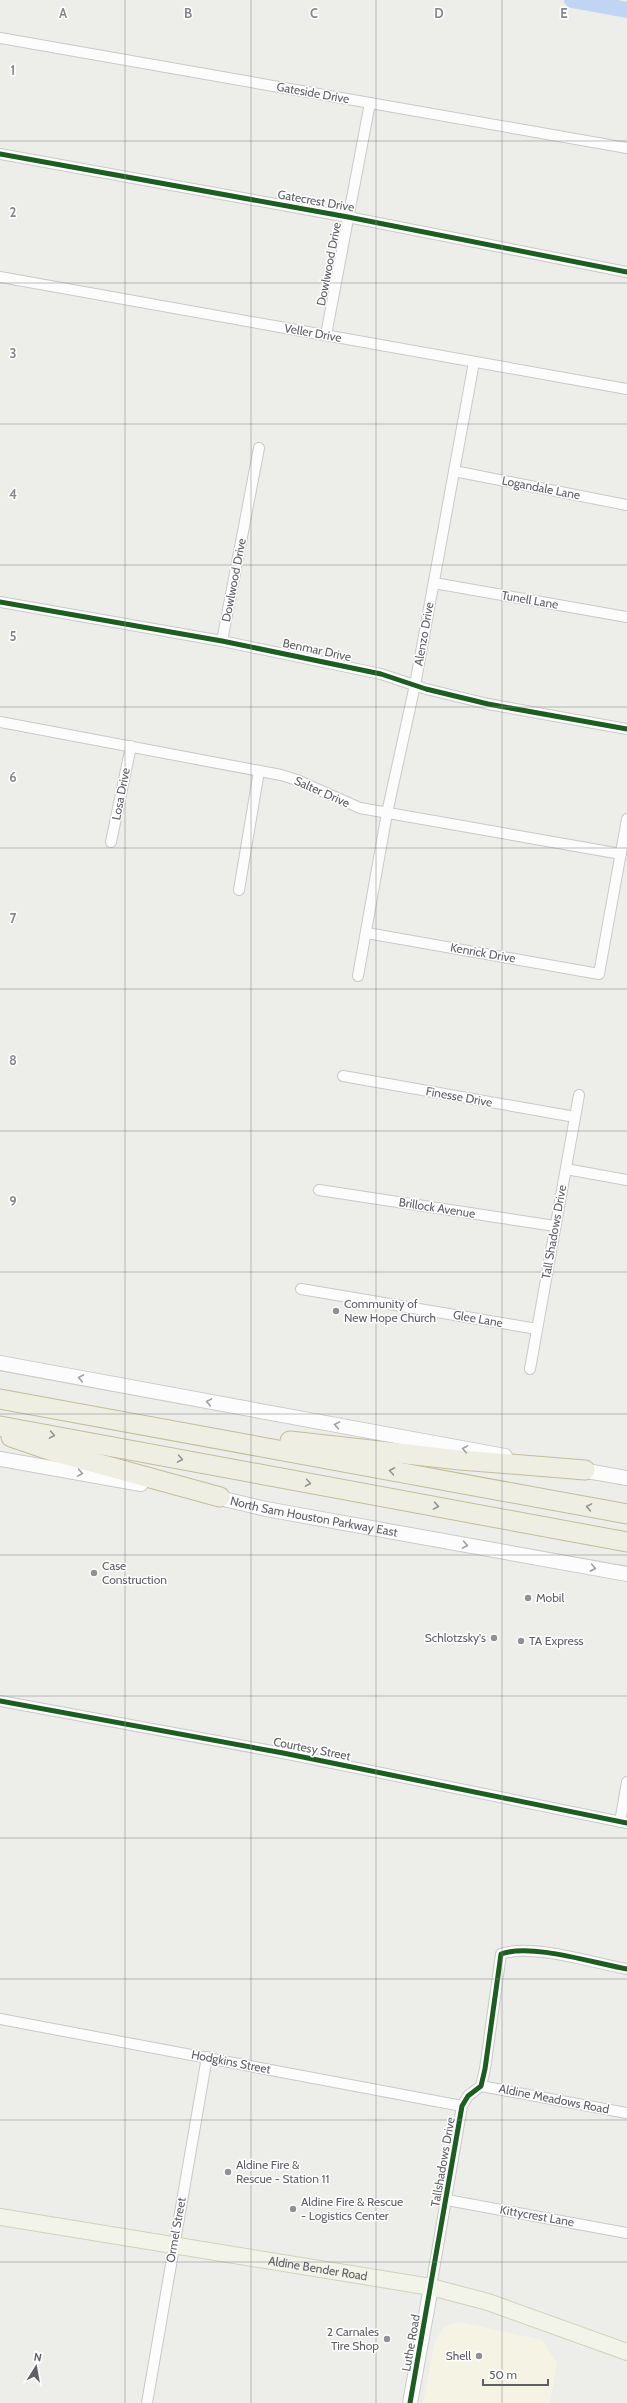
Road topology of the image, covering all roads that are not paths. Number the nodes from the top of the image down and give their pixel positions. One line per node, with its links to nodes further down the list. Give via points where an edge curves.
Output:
1 (0, 38): 2 (street, Gateside Drive)
2 (370, 103): 3 (street, Gateside Drive); 5 (street, Dowlwood Drive)
3 (627, 148)
4 (0, 154): 5 (street, Gatecrest Drive)
5 (348, 217): 6 (street, Gatecrest Drive); 8 (street, Dowlwood Drive)
6 (627, 272)
7 (0, 277): 8 (street, Veller Drive)
8 (326, 335): 9 (street, Veller Drive)
9 (474, 362): 10 (street, Veller Drive); 12 (street, Alenzo Drive)
10 (627, 389)
11 (259, 448): 17 (street, Dowlwood Drive)
12 (454, 471): 13 (street, Logandale Lane); 14 (street, Alenzo Drive)
13 (627, 505)
14 (434, 583): 16 (street, Tunell Lane); 18 (street, Alenzo Drive)
15 (0, 602): 17 (street, Benmar Drive)
16 (627, 617)
17 (222, 641): 18 (street, Benmar Drive, via 381,674)
18 (415, 685): 20 (street, Benmar Drive, via 488,704); 23 (street, Alenzo Drive)
19 (0, 722): 21 (street, Salter Drive)
20 (627, 729)
21 (131, 746): 22 (street, Salter Drive); 25 (street, Losa Drive)
22 (259, 771): 23 (street, Salter Drive, via 297,780 346,804); 27 (street)
23 (387, 813): 26 (street, Salter Drive); 28 (street, Alenzo Drive)
24 (627, 819): 26 (street)
25 (111, 842)
26 (621, 854): 28 (street, Kenrick Drive, via 599,974)
27 (239, 890)
28 (367, 933): 29 (street, Alenzo Drive)
29 (358, 976)
30 (342, 1076): 32 (street, Finesse Drive)
31 (579, 1095): 32 (street, Tall Shadows Drive)
32 (575, 1117): 33 (street, Tall Shadows Drive)
33 (566, 1169): 34 (street); 36 (street, Tall Shadows Drive)
34 (627, 1180)
35 (319, 1190): 36 (street, Brillock Avenue)
36 (555, 1226): 38 (street, Tall Shadows Drive)
37 (301, 1289): 38 (street, Glee Lane)
38 (537, 1329): 40 (street, Tall Shadows Drive)
39 (0, 1364): 45 (main road, one-way to 39)
40 (530, 1368)
41 (0, 1399): 45 (highway, via 287,1441 460,1460); 48 (highway, one-way to 41)
42 (0, 1426): 49 (highway, one-way to 49)
43 (0, 1433): 47 (highway, via 52,1451)
44 (0, 1459): 47 (main road, North Sam Houston Parkway East, one-way to 47)
45 (585, 1470): 46 (main road)
46 (627, 1478)
47 (220, 1497): 50 (main road, North Sam Houston Parkway East, one-way to 50, via 266,1509)
48 (627, 1514)
49 (627, 1542)
50 (627, 1574)
51 (0, 1701): 53 (street, Courtesy Street, via 290,1755)
52 (627, 1782): 53 (street)
53 (623, 1822)
54 (627, 1969): 57 (street, via 513,1949 501,1954)
55 (0, 2019): 56 (street, Hodgkins Street)
56 (207, 2058): 58 (street, Hodgkins Street); 63 (street, Ormel Street)
57 (481, 2086): 58 (street, Tallshadows Drive, via 468,2096); 59 (street, Aldine Meadows Road)
58 (462, 2106): 60 (street, Tallshadows Drive)
59 (627, 2113)
60 (447, 2200): 62 (street, Kittycrest Lane); 64 (street, Tallshadows Drive)
61 (0, 2217): 63 (main road, Aldine Bender Road)
62 (627, 2233)
63 (173, 2245): 64 (main road, Aldine Bender Road); 66 (street, Ormel Street)
64 (431, 2286): 65 (main road, Aldine Bender Road, via 488,2302); 67 (main road, Luthe Road)
65 (627, 2352)
66 (147, 2403)
67 (410, 2403)

